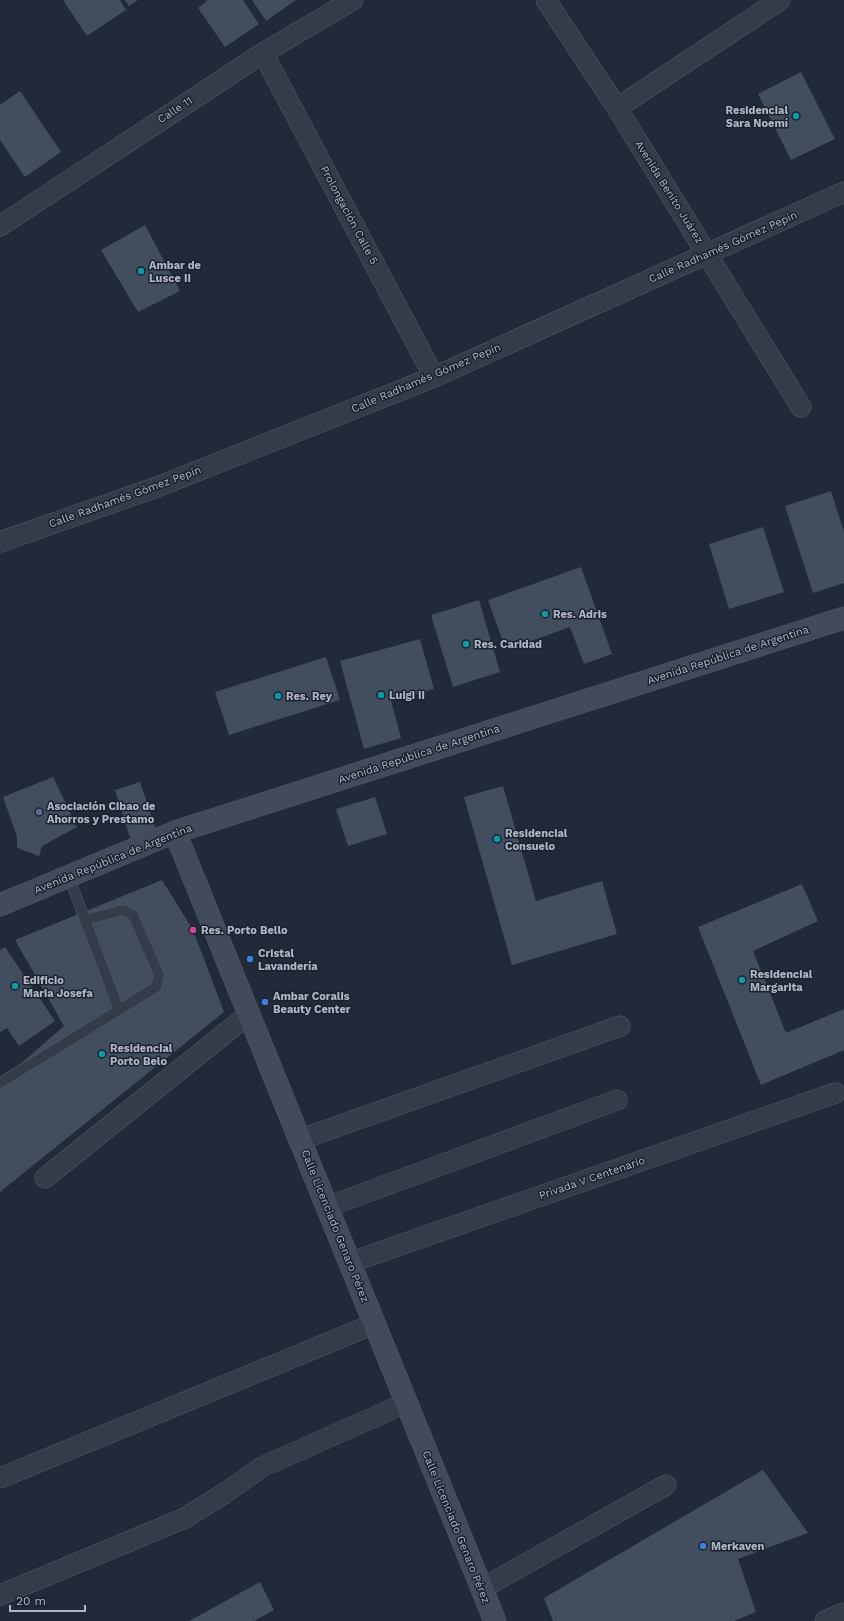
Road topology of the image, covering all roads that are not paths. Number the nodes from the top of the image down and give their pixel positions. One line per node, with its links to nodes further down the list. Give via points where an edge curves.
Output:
1 (353, 0): 4 (street, Calle 11)
2 (546, 0): 5 (street, Avenida Benito Juárez)
3 (780, 0): 5 (street)
4 (263, 53): 7 (street, Calle 11); 9 (street, Prolongación Calle 5)
5 (616, 108): 8 (street, Avenida Benito Juárez)
6 (844, 192): 8 (street, Calle Radhamés Gómez Pepín)
7 (0, 226)
8 (708, 255): 9 (street, Calle Radhamés Gómez Pepín); 10 (street, Avenida Benito Juárez)
9 (434, 377): 11 (street, Calle Radhamés Gómez Pepín, via 157,487)
10 (801, 407)
11 (0, 542)
12 (844, 618): 13 (main road, Avenida República de Argentina)
13 (174, 832): 14 (main road, Avenida República de Argentina); 18 (main road, Calle Licenciado Genaro Pérez)
14 (69, 877): 15 (main road, Avenida República de Argentina); 16 (lane)
15 (0, 905)
16 (85, 920): 17 (lane); 17 (lane, via 123,910 133,915 160,975 156,987)
17 (119, 1010): 20 (lane)
18 (249, 1014): 23 (main road, Calle Licenciado Genaro Pérez); 24 (street)
19 (620, 1026): 23 (street)
20 (0, 1083)
21 (835, 1093): 26 (street, Privada V Centenario)
22 (617, 1100): 25 (street)
23 (299, 1140): 25 (main road, Calle Licenciado Genaro Pérez)
24 (44, 1178)
25 (327, 1207): 26 (main road, Calle Licenciado Genaro Pérez)
26 (349, 1263): 27 (main road, Calle Licenciado Genaro Pérez)
27 (374, 1324): 28 (main road, Calle Licenciado Genaro Pérez); 29 (street)
28 (406, 1403): 31 (main road, Calle Licenciado Genaro Pérez); 32 (street, via 262,1467 185,1518)
29 (0, 1478)
30 (666, 1485): 31 (street)
31 (481, 1589): 34 (main road, Calle Licenciado Genaro Pérez)
32 (0, 1595)
33 (844, 1613): 35 (street)
34 (494, 1621)
35 (825, 1621)

